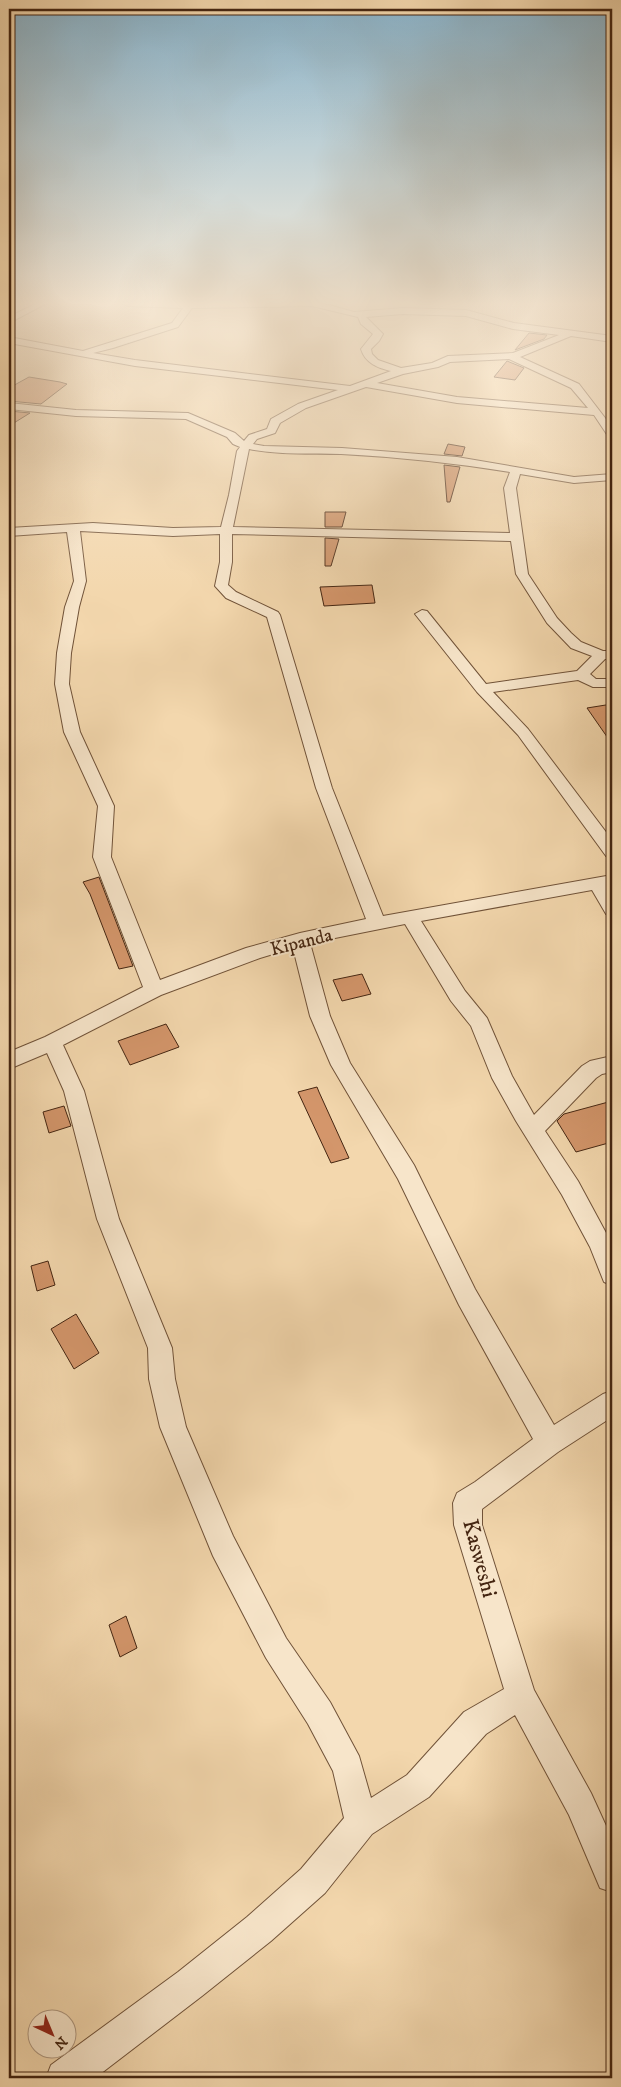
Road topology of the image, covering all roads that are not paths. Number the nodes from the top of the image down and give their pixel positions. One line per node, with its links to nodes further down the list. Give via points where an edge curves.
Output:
1 (318, 400): 7 (street, via 276,421 271,431 253,437)
2 (462, 400): 5 (street)
3 (587, 400): 5 (street)
4 (9, 406): 7 (street, via 76,413 188,416 231,435)
5 (597, 412): 6 (street)
6 (612, 434)
7 (245, 445): 8 (street, via 264,449 457,460); 11 (street)
8 (516, 470): 9 (street, via 574,480); 13 (street, via 510,488)
9 (612, 477)
10 (73, 528): 11 (street, via 173,532); 12 (street); 25 (street, via 80,580 72,606 62,684 72,732 106,806 102,858)
11 (226, 530): 13 (street); 23 (street, via 226,562 221,586 231,596 273,615 324,790)
12 (9, 532)
13 (517, 537): 15 (street, via 522,574 552,620 576,645)
14 (422, 614): 18 (street)
15 (607, 655): 16 (street)
16 (581, 675): 17 (street, via 593,683); 18 (street)
17 (612, 683)
18 (482, 689): 19 (street, via 523,732)
19 (612, 852)
20 (605, 883): 21 (street); 22 (street, Kipanda)
21 (612, 910)
22 (410, 918): 23 (street, Kipanda); 29 (street, via 458,996 480,1023 502,1078)
23 (377, 923): 24 (street, Kipanda)
24 (300, 939): 25 (street, Kipanda); 32 (street, via 317,1008 343,1069 425,1206 467,1297)
25 (154, 990): 26 (street, Kipanda)
26 (52, 1042): 27 (street, Kipanda); 34 (street, via 74,1091 108,1219 160,1348 162,1379 173,1427 223,1546 276,1648 319,1713 348,1767)
27 (9, 1061)
28 (612, 1064): 29 (street, via 589,1072)
29 (533, 1130): 30 (street, via 570,1188)
30 (612, 1274)
31 (612, 1403): 32 (street, Kasweshi)
32 (549, 1442): 33 (street, Kasweshi, via 467,1503 468,1525)
33 (521, 1696): 34 (street, via 475,1724 418,1786); 35 (street, via 580,1804)
34 (361, 1823): 36 (street, via 313,1882 259,1929)
35 (612, 1876)
36 (64, 2078)

